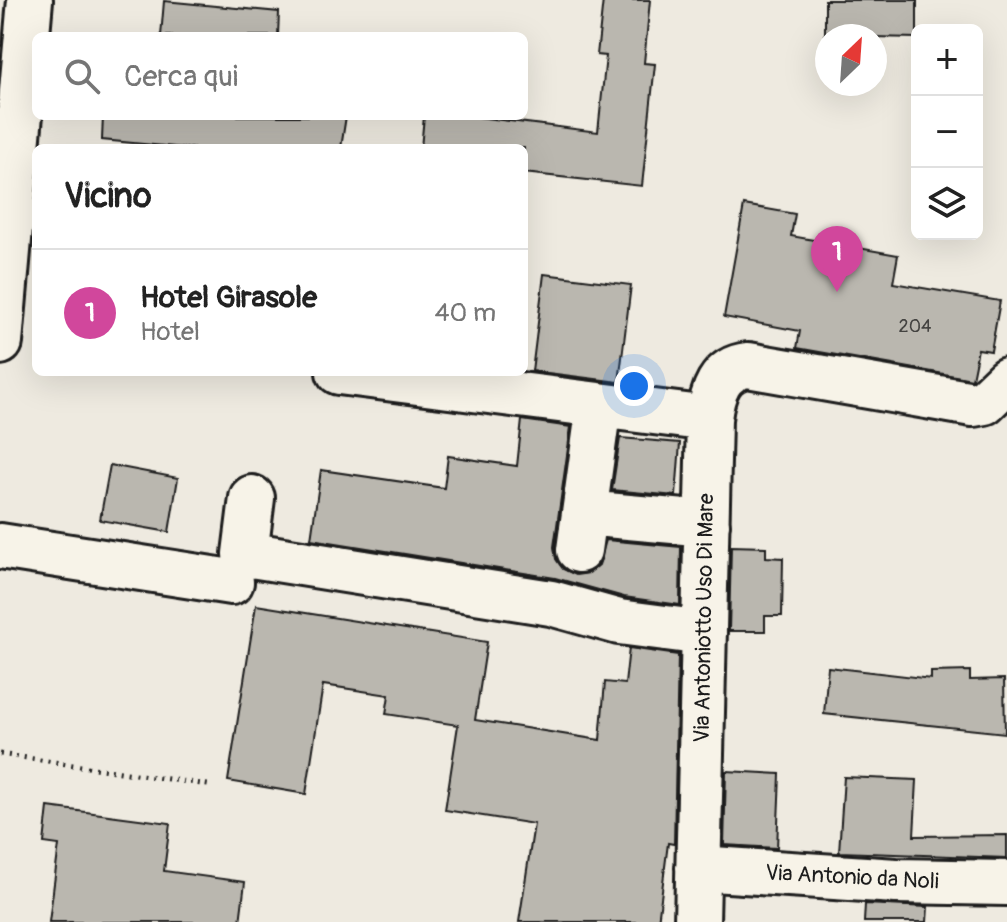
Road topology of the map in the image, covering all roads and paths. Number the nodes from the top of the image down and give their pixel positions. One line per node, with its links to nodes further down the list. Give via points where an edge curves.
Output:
1 (30, 0): 2 (street)
2 (12, 335)
3 (371, 376): 5 (street)
4 (1007, 380): 6 (street, Via Antoniotto Uso Di Mare, via 984,402 973,404 736,366 711,400)
5 (599, 405): 6 (street); 8 (street, via 582,531)
6 (709, 419): 8 (street, Via Antoniotto Uso Di Mare)
7 (252, 498): 11 (street, via 245,554)
8 (707, 524): 11 (street, Via Antoniotto Uso Di Mare)
9 (0, 546): 10 (street)
10 (231, 582)
11 (704, 633): 14 (street, Via Antoniotto Uso Di Mare)
12 (0, 754): 13 (path)
13 (208, 785)
14 (698, 868): 15 (street, Via Antonio da Noli); 16 (street, Via Antoniotto Uso Di Mare)
15 (1007, 883)
16 (697, 922)

